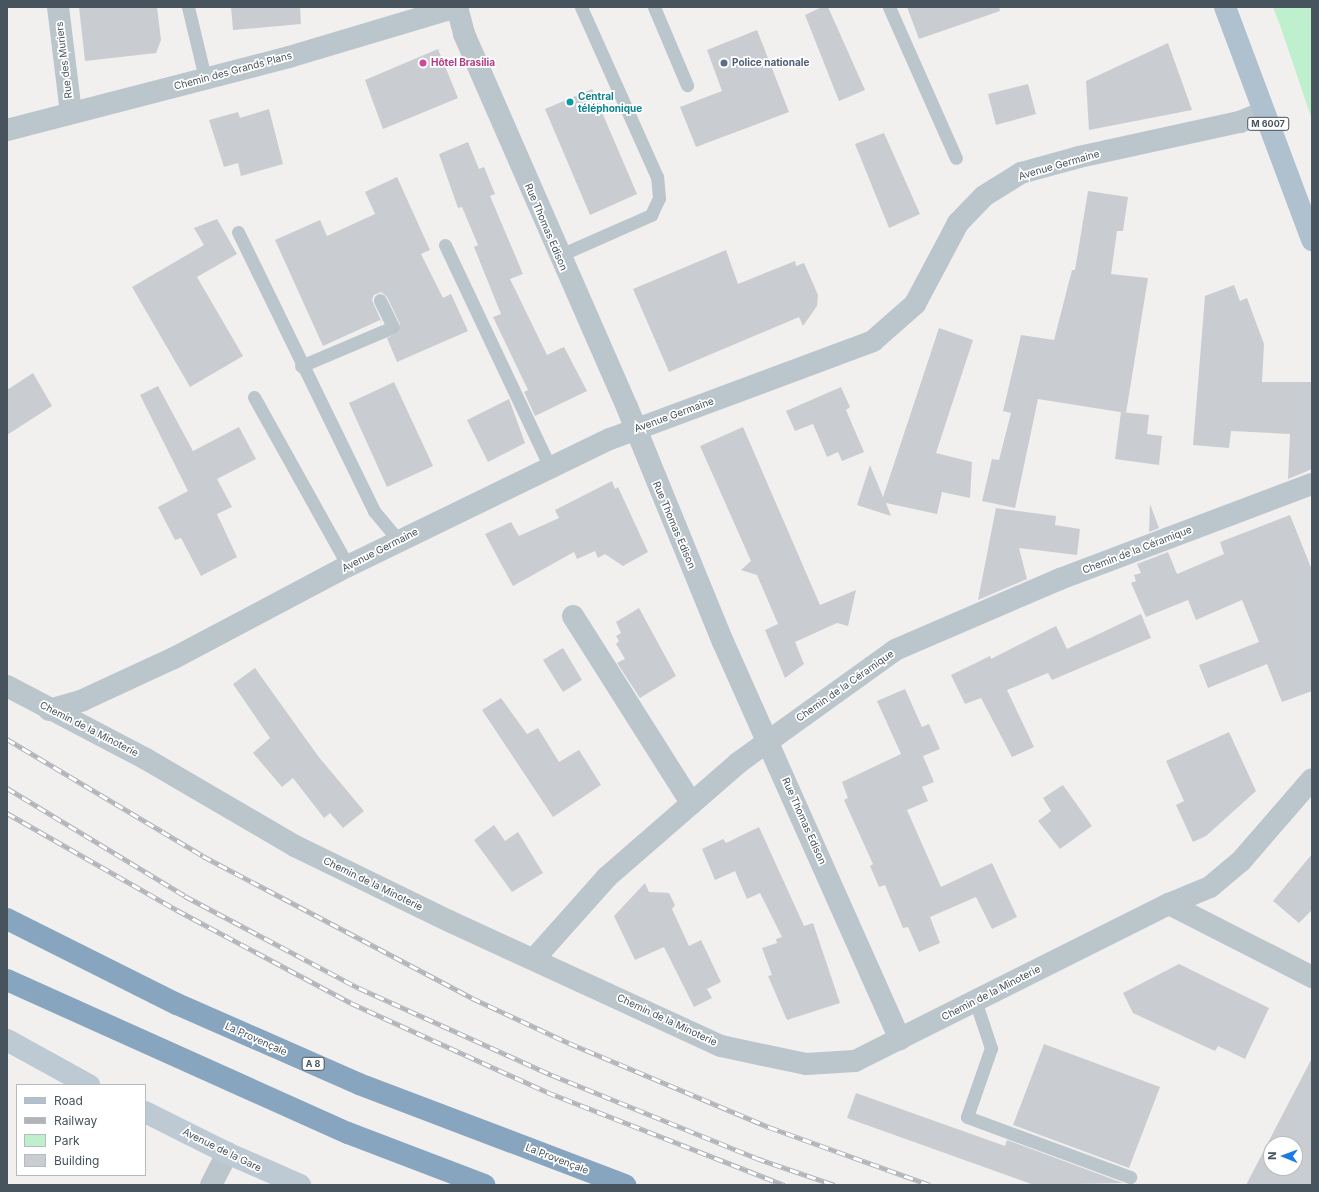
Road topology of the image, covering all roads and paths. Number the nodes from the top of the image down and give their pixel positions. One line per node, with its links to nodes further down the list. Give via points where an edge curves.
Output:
1 (58, 7): 11 (street, Rue des Muriers)
2 (188, 7): 8 (lane)
3 (457, 7): 8 (street, Chemin des Grands Plans); 17 (street, Rue Thomas Edison, via 464,34)
4 (581, 7): 17 (lane, via 657,177 659,198 651,215)
5 (654, 7): 9 (lane)
6 (889, 7): 13 (lane)
7 (1225, 7): 10 (main road, M 6007)
8 (205, 78): 11 (street, Chemin des Grands Plans)
9 (687, 85)
10 (1264, 112): 15 (main road, M 6007); 21 (street, Avenue Germaine, via 1240,122 1079,157 1021,173 984,196 958,223 915,304 873,341)
11 (70, 113): 12 (street, Chemin des Grands Plans)
12 (7, 130)
13 (956, 158)
14 (238, 232): 19 (lane)
15 (1312, 240)
16 (445, 245): 22 (lane)
17 (558, 256): 21 (street, Rue Thomas Edison)
18 (380, 300): 19 (lane, via 393,327)
19 (300, 366): 24 (lane, via 374,511)
20 (254, 397): 25 (lane)
21 (635, 430): 22 (street, Avenue Germaine, via 610,438); 29 (street, Rue Thomas Edison, via 723,642)
22 (551, 468): 24 (street, Avenue Germaine)
23 (1312, 484): 29 (street, Chemin de la Céramique, via 1060,579 895,650)
24 (399, 541): 25 (street, Avenue Germaine)
25 (348, 566): 28 (street, Avenue Germaine, via 116,686)
26 (573, 616): 31 (street)
27 (7, 686): 28 (street, Chemin de la Minoterie)
28 (49, 710): 34 (street, Chemin de la Minoterie, via 146,759 295,846)
29 (768, 740): 31 (street, Chemin de la Céramique); 38 (street, Rue Thomas Edison)
30 (1312, 779): 32 (street, Chemin de la Minoterie, via 1241,861 1210,887)
31 (692, 804): 34 (street, Chemin de la Céramique, via 607,877)
32 (1169, 904): 35 (street); 37 (street, Chemin de la Minoterie)
33 (9, 920): 48 (highway, La Provençale / A 8, via 177,1004 345,1078)
34 (534, 959): 38 (street, Chemin de la Minoterie, via 721,1046 806,1064 855,1061)
35 (1312, 977)
36 (7, 980): 47 (highway, via 348,1133)
37 (975, 1000): 38 (street, Chemin de la Minoterie); 43 (lane, via 991,1048 967,1117)
38 (900, 1039)
39 (7, 1040): 40 (main road)
40 (87, 1084)
41 (146, 1112): 42 (main road, Avenue de la Gare)
42 (227, 1153): 44 (main road, Avenue de la Gare); 45 (street)
43 (1130, 1177)
44 (283, 1181): 46 (main road, Avenue de la Gare)
45 (211, 1185)
46 (300, 1185)
47 (484, 1185)
48 (625, 1185)

